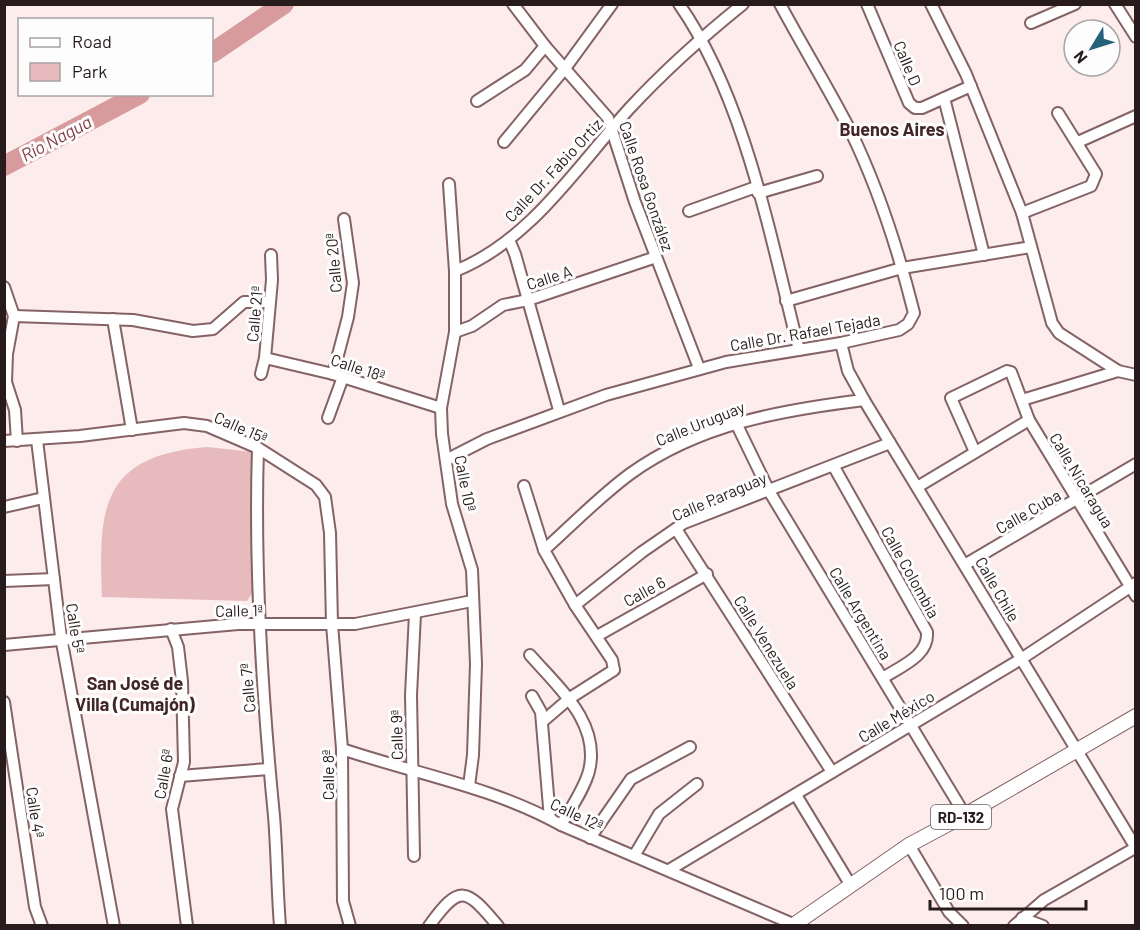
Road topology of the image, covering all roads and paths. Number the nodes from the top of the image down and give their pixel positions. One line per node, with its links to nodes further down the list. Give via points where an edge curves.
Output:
1 (513, 4): 13 (street, Calle Rosa González)
2 (612, 4): 14 (street)
3 (679, 4): 12 (street)
4 (743, 4): 12 (street, Calle Dr. Fabio Ortiz)
5 (780, 4): 34 (street, Calle Dr. Rafael Tejada, via 852,134)
6 (867, 4): 16 (street, Calle D, via 909,103 922,108)
7 (931, 4): 15 (street)
8 (1075, 4): 10 (street)
9 (1115, 4): 11 (street)
10 (1031, 23)
11 (1136, 37)
12 (701, 38): 20 (street, Calle Dr. Fabio Ortiz); 25 (street, via 743,142)
13 (545, 46): 14 (street, Calle Rosa González); 17 (street, via 525,70)
14 (566, 67): 20 (street, Calle Rosa González); 21 (street)
15 (970, 86): 16 (street, Calle D); 27 (street)
16 (944, 98): 32 (street)
17 (477, 101)
18 (1058, 112): 22 (street)
19 (1135, 117): 22 (street)
20 (613, 129): 29 (street, Calle Dr. Fabio Ortiz); 33 (street, Calle Rosa González)
21 (504, 142)
22 (1078, 142): 27 (street, via 1096,174 1091,186)
23 (817, 176): 25 (street)
24 (449, 184): 35 (street, Calle 10ª)
25 (757, 190): 26 (street); 39 (street)
26 (688, 211)
27 (1022, 213): 30 (street)
28 (344, 219): 50 (street, Calle 20ª, via 353,283)
29 (509, 240): 35 (street, Calle Dr. Fabio Ortiz); 37 (street)
30 (1031, 247): 32 (street); 47 (street, via 1052,323 1059,333)
31 (271, 255): 38 (street, Calle 21ª)
32 (984, 255): 34 (street)
33 (656, 256): 37 (street, Calle A); 46 (street, Calle Rosa González)
34 (902, 268): 39 (street); 43 (street, Calle Dr. Rafael Tejada, via 914,313 908,324 899,330)
35 (455, 271): 42 (street, Calle 10ª)
36 (4, 287): 40 (street)
37 (528, 300): 42 (street, Calle A, via 503,305 472,326); 54 (street)
38 (269, 302): 41 (street, via 244,302 213,329 193,331); 45 (street, Calle 21ª)
39 (786, 302): 44 (street)
40 (14, 316): 41 (street); 61 (street, via 6,382 15,411)
41 (113, 319): 58 (street)
42 (455, 332): 53 (street, Calle 10ª)
43 (841, 344): 44 (street, Calle Dr. Rafael Tejada); 51 (street, Calle Chile, via 848,370)
44 (799, 350): 46 (street, Calle Dr. Rafael Tejada)
45 (265, 358): 48 (street, Calle 21ª); 50 (street, Calle 18ª)
46 (699, 368): 54 (street, Calle Dr. Rafael Tejada)
47 (1118, 371): 49 (street); 52 (street)
48 (261, 374)
49 (1136, 375)
50 (338, 376): 53 (street, Calle 18ª); 55 (street, Calle 20ª)
51 (864, 400): 57 (street, Calle Uruguay, via 796,408); 62 (street, Calle Chile)
52 (1022, 400): 56 (street, Calle Nicaragua); 64 (street, Calle Nicaragua, via 1012,374 1007,371 951,398)
53 (441, 408): 65 (street, Calle 10ª)
54 (559, 410): 65 (street, Calle Dr. Rafael Tejada)
55 (328, 418)
56 (1029, 420): 64 (street); 72 (street, Calle Nicaragua)
57 (736, 423): 70 (street, Calle Argentina); 75 (street, Calle Uruguay, via 673,447 630,474)
58 (132, 429): 59 (street, Calle 15ª); 63 (street, Calle 15ª, via 184,423 207,426)
59 (37, 440): 61 (street, Calle 15ª); 71 (street, Calle 5ª)
60 (4, 441): 61 (street, Calle 15ª)
61 (17, 441)
62 (890, 443): 67 (street, Calle Paraguay); 69 (street, Calle Chile)
63 (258, 448): 84 (street, Calle 15ª, via 316,485 325,497 330,533); 85 (street, Calle 7ª)
64 (975, 452): 69 (street)
65 (446, 460): 81 (street, Calle 10ª, via 452,504 471,570)
66 (1136, 464): 72 (street, Calle Cuba)
67 (834, 467): 70 (street, Calle Paraguay); 92 (street, Calle Colombia, via 927,632 928,643 923,651)
68 (524, 486): 75 (street)
69 (919, 486): 76 (street, Calle Chile)
70 (769, 491): 74 (street, Calle Paraguay); 92 (street, Calle Argentina)
71 (43, 498): 73 (street); 78 (street, Calle 5ª)
72 (1076, 500): 76 (street, Calle Cuba); 80 (street, Calle Nicaragua)
73 (4, 507)
74 (676, 529): 77 (street, Calle Venezuela); 82 (street, Calle Paraguay)
75 (544, 550): 82 (street)
76 (966, 564): 91 (street, Calle Chile)
77 (707, 574): 87 (street, Calle 6); 104 (street, Calle Venezuela)
78 (54, 579): 79 (street); 88 (street, Calle 5ª)
79 (4, 581)
80 (1134, 589): 91 (street, Calle México)
81 (472, 602): 83 (street, Calle 1ª); 107 (street, Calle 10ª, via 476,664)
82 (575, 605): 87 (street)
83 (415, 614): 84 (street, Calle 1ª); 103 (street, Calle 9ª)
84 (332, 624): 85 (street, Calle 1ª); 100 (street, Calle 8ª)
85 (259, 625): 86 (street, Calle 1ª); 102 (street, Calle 7ª)
86 (171, 629): 88 (street, Calle 1ª); 105 (street, Calle 6ª, via 178,647 182,681 184,762)
87 (597, 636): 94 (street, via 614,670)
88 (62, 638): 89 (street, Calle 1ª); 122 (street, Calle 5ª)
89 (4, 645)
90 (530, 655): 94 (street)
91 (1021, 658): 98 (street, Calle México); 101 (street, Calle Chile)
92 (883, 678): 98 (street, Calle Argentina)
93 (531, 696): 97 (street)
94 (570, 699): 97 (street); 111 (street, via 583,721 591,749 589,772)
95 (4, 702): 121 (street, Calle 4ª, via 35,906)
96 (1136, 716): 101 (main road, RD-132)
97 (542, 722): 110 (street)
98 (910, 725): 104 (street, Calle México); 109 (street, Calle Argentina)
99 (690, 747): 112 (street, via 632,778)
100 (342, 749): 103 (street, Calle 12ª); 125 (street, Calle 8ª, via 343,901)
101 (1075, 751): 109 (main road, RD-132); 114 (street, Calle Chile)
102 (268, 769): 105 (street); 124 (street, Calle 7ª)
103 (412, 769): 107 (street, Calle 12ª); 115 (street, Calle 9ª)
104 (832, 772): 108 (street, Calle México)
105 (180, 776): 123 (street, Calle 6ª, via 172,809)
106 (696, 784): 116 (street, via 659,814)
107 (469, 786): 110 (street, Calle 12ª)
108 (796, 795): 117 (street, Calle México); 118 (street)
109 (965, 815): 113 (main road, RD-132)
110 (550, 819): 111 (street, Calle 12ª)
111 (561, 825): 112 (street, Calle 12ª)
112 (590, 838): 116 (street, Calle 12ª)
113 (909, 845): 118 (main road, RD-132); 128 (street, via 949,912)
114 (1135, 848): 119 (street, via 1044,900)
115 (414, 856)
116 (634, 856): 117 (street, Calle 12ª)
117 (669, 870): 120 (street, Calle 12ª)
118 (850, 884): 120 (main road, RD-132)
119 (1018, 922): 129 (street)
120 (793, 925)
121 (42, 926)
122 (114, 926)
123 (187, 926)
124 (280, 926)
125 (350, 926)
126 (429, 926): 127 (street, via 448,902 465,894 476,899)
127 (498, 926)
128 (963, 926)
129 (1043, 926)

